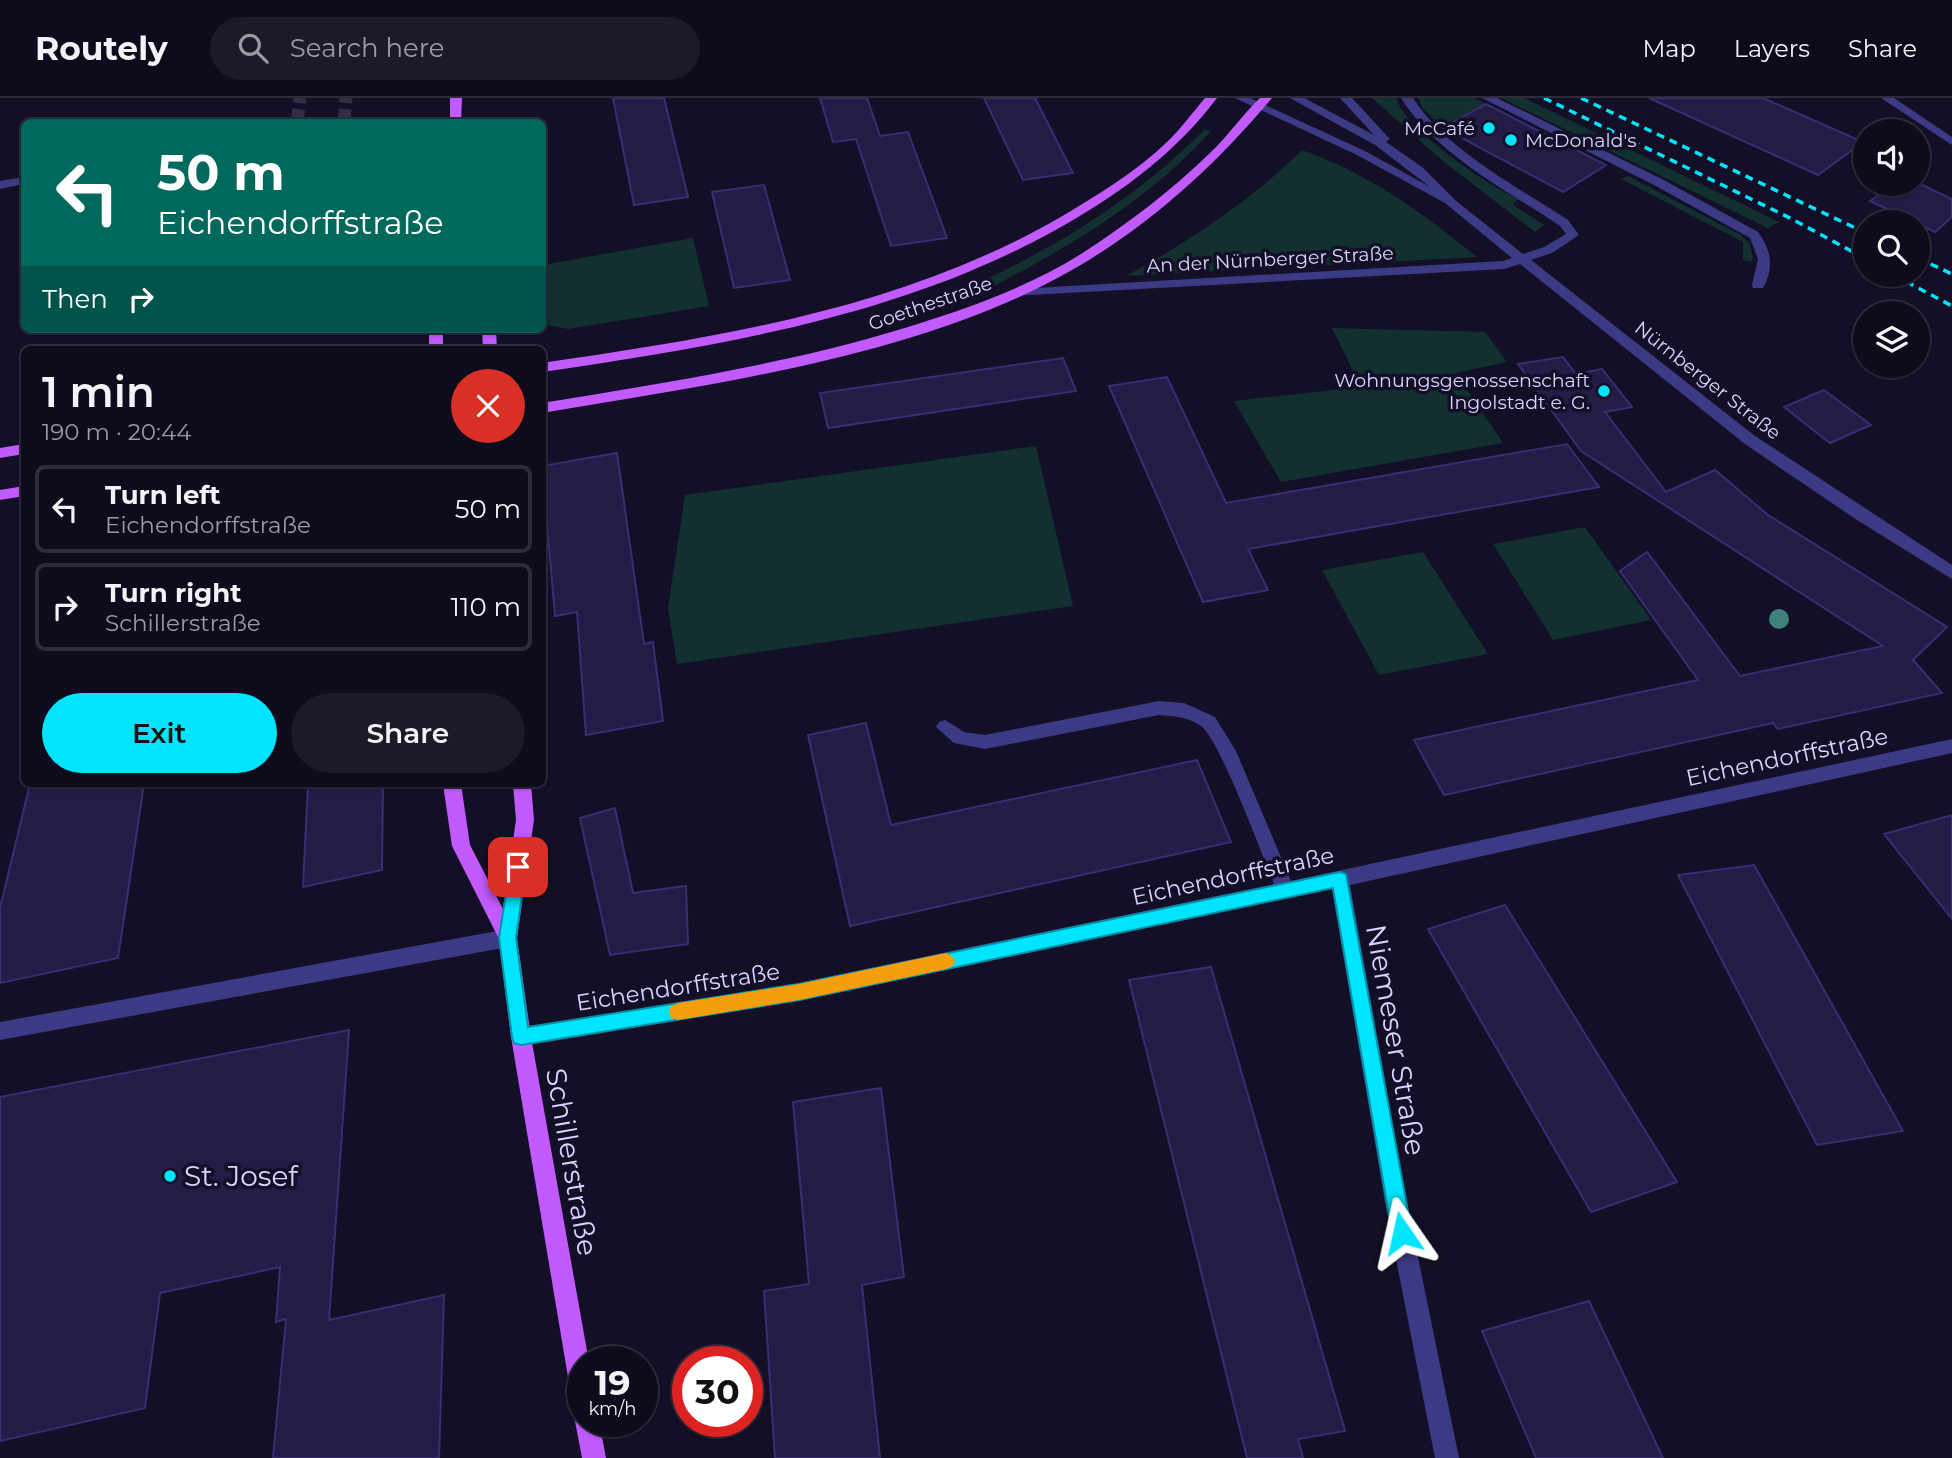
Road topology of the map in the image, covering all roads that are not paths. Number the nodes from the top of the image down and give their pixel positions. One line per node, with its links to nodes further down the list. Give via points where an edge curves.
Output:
1 (456, 98): 10 (main road)
2 (1211, 98): 19 (main road, Goethestraße, via 1167,148 1094,203 1011,251 956,275 894,298 789,327)
3 (1241, 98): 9 (street, Nürnberger Straße)
4 (1296, 98): 12 (street, Nürnberger Straße)
5 (1346, 98): 12 (street)
6 (1407, 98): 16 (street, An der Nürnberger Straße, via 1421,118 1482,169 1564,223 1573,235)
7 (1488, 98): 17 (street, via 1754,235 1761,243 1766,266)
8 (1887, 98): 11 (street)
9 (1262, 101): 15 (street, Nürnberger Straße); 18 (main road, Goethestraße, via 1212,158 1154,208 1081,259)
10 (457, 119)
11 (1952, 142)
12 (1398, 154): 15 (street, Nürnberger Straße)
13 (21, 182): 14 (street)
14 (0, 185)
15 (1451, 203): 16 (street, Nürnberger Straße)
16 (1524, 260): 18 (street, An der Nürnberger Straße, via 1504,265); 25 (street, Nürnberger Straße, via 1750,440)
17 (1758, 285)
18 (1018, 293): 20 (main road, Goethestraße, via 849,350 757,372)
19 (546, 367)
20 (546, 407)
21 (21, 450): 22 (main road)
22 (0, 453)
23 (21, 492): 24 (main road)
24 (0, 495)
25 (1952, 573)
26 (945, 727): 31 (street, via 960,738 985,742 1159,708 1184,710 1209,722 1227,751)
27 (1952, 746): 30 (street, Eichendorffstraße)
28 (452, 787): 32 (main road, Schillerstraße, via 461,846)
29 (522, 787): 32 (main road, Schillerstraße, via 525,820)
30 (1340, 879): 31 (street, Eichendorffstraße); 38 (street, Niemeser Straße, via 1397,1208)
31 (1286, 890): 34 (street, Eichendorffstraße, via 799,992)
32 (508, 938): 33 (street); 34 (main road, Schillerstraße)
33 (0, 1031)
34 (521, 1037): 35 (main road, Schillerstraße)
35 (575, 1346)
36 (590, 1437): 37 (main road)
37 (594, 1458)
38 (1447, 1458)

